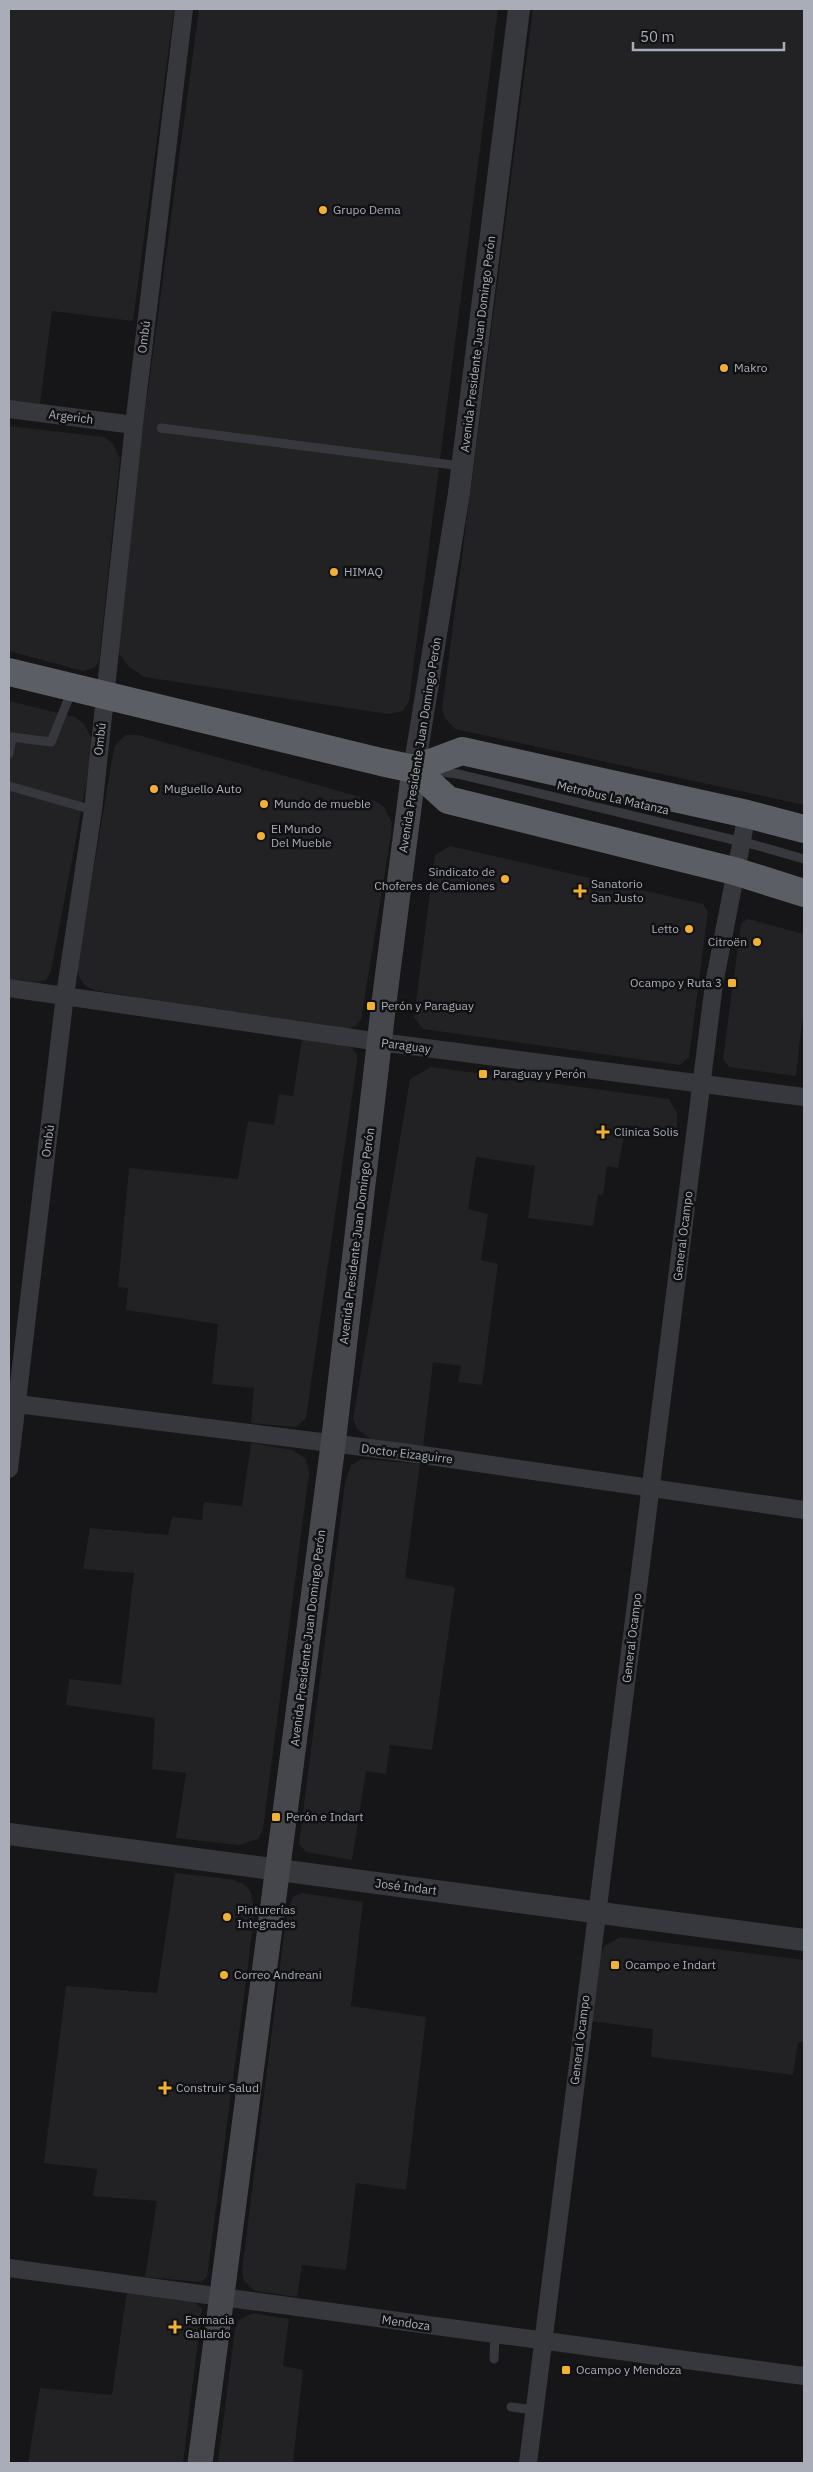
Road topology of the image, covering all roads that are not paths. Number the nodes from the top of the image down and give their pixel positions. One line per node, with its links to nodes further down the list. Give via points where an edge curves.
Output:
1 (184, 9): 4 (street, Ombú)
2 (519, 9): 6 (street, Avenida Presidente Juan Domingo Perón)
3 (9, 408): 4 (street, Argerich)
4 (134, 425): 9 (street, Ombú)
5 (161, 428): 6 (lane)
6 (462, 467): 11 (street, Avenida Presidente Juan Domingo Perón)
7 (9, 672): 8 (highway)
8 (73, 688): 9 (highway); 10 (lane, via 51,742 12,737)
9 (104, 696): 11 (highway); 13 (street, Ombú)
10 (9, 754)
11 (414, 769): 14 (highway, via 462,750); 16 (lane, Metrobus La Matanza, via 458,774); 18 (highway, via 448,800); 23 (main road, Avenida Presidente Juan Domingo Perón)
12 (9, 786): 13 (lane)
13 (93, 810): 22 (street, Ombú)
14 (747, 814): 15 (highway); 16 (street, General Ocampo)
15 (804, 829)
16 (741, 841): 17 (lane, Metrobus La Matanza); 18 (street, General Ocampo)
17 (804, 859)
18 (734, 872): 19 (lane); 20 (highway); 24 (street, General Ocampo, via 714,984)
19 (804, 882)
20 (804, 893)
21 (9, 988): 22 (street, Paraguay)
22 (66, 994): 23 (street, Paraguay); 26 (street, Ombú)
23 (380, 1042): 24 (street, Paraguay); 27 (main road, Avenida Presidente Juan Domingo Perón)
24 (702, 1083): 25 (street, Paraguay); 29 (street, General Ocampo)
25 (804, 1097)
26 (13, 1403): 27 (street, Doctor Eizaguirre); 28 (street, Ombú)
27 (333, 1445): 29 (street, Doctor Eizaguirre); 32 (main road, Avenida Presidente Juan Domingo Perón)
28 (9, 1469)
29 (652, 1488): 30 (street, Doctor Eizaguirre); 33 (street, General Ocampo)
30 (804, 1510)
31 (9, 1834): 32 (street, José Indart)
32 (277, 1871): 33 (street, José Indart); 36 (main road, Avenida Presidente Juan Domingo Perón)
33 (596, 1912): 34 (street, José Indart); 38 (street, General Ocampo)
34 (804, 1940)
35 (9, 2268): 36 (street, Mendoza)
36 (224, 2298): 37 (street, Mendoza); 43 (main road, Avenida Presidente Juan Domingo Perón)
37 (495, 2335): 38 (street, Mendoza); 39 (lane)
38 (545, 2342): 40 (street, Mendoza); 42 (street, General Ocampo)
39 (494, 2359)
40 (804, 2376)
41 (511, 2407): 42 (lane)
42 (535, 2410): 44 (street, General Ocampo)
43 (200, 2463)
44 (528, 2463)

